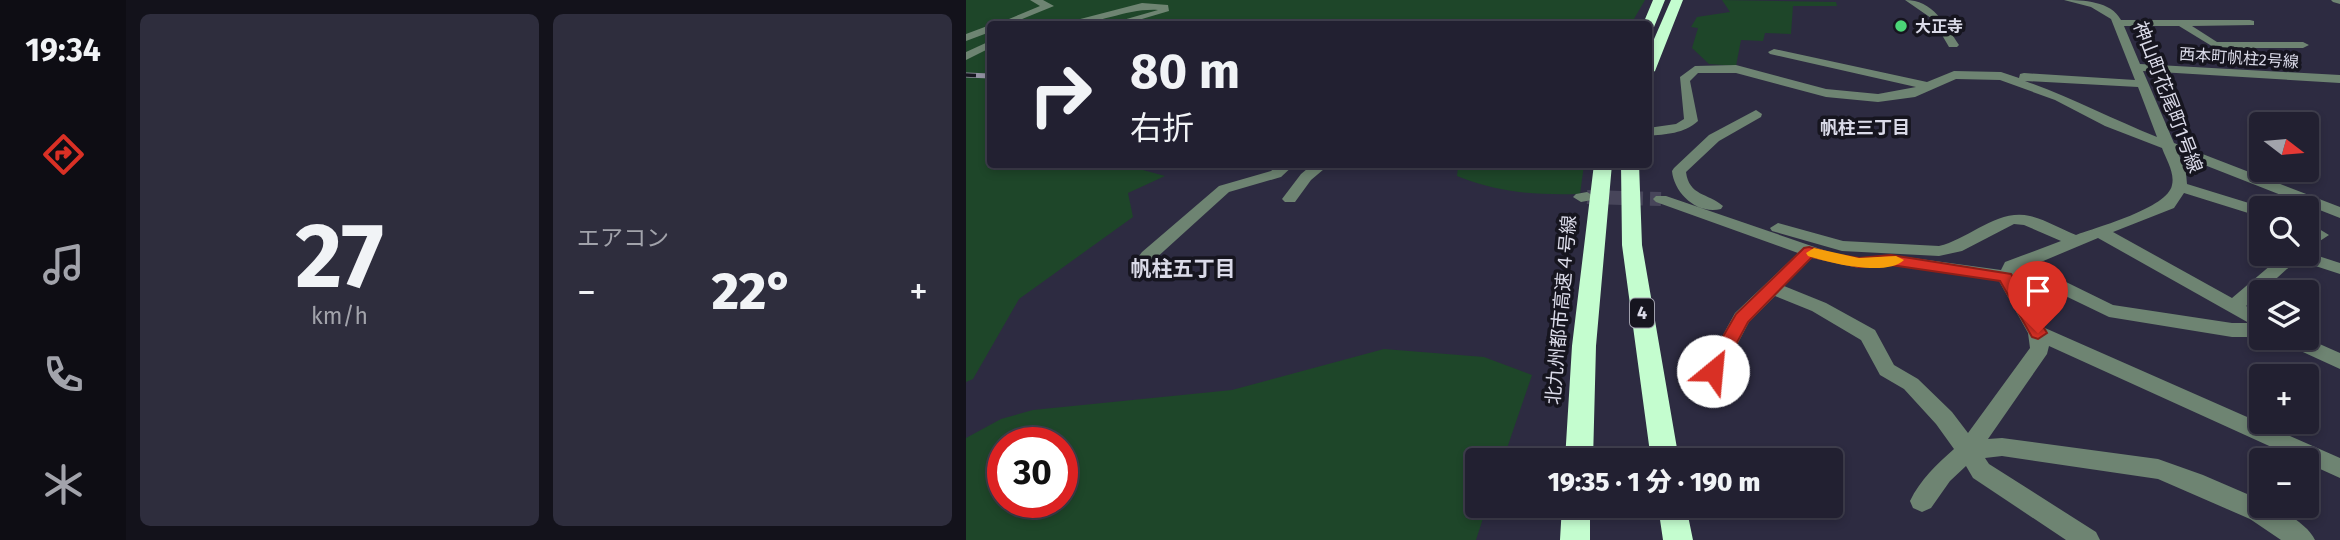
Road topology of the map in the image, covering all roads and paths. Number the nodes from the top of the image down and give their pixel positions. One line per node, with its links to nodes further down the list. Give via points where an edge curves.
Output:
1 (1035, 0): 6 (street, via 1049,6)
2 (1659, 0): 9 (highway)
3 (1677, 0): 26 (highway)
4 (1910, 0): 18 (street, via 1935,16)
5 (2068, 0): 10 (street, 神山町花尾町1号線, via 2104,10)
6 (1012, 21)
7 (1079, 21): 8 (street, via 1142,6 1164,7 1164,12)
8 (1127, 21)
9 (1650, 21)
10 (2118, 23): 13 (street); 27 (street, 神山町花尾町1号線)
11 (2235, 23): 12 (street); 13 (street); 20 (street)
12 (2250, 23)
13 (2182, 24): 20 (street, via 2215,45)
14 (987, 28): 17 (street)
15 (1922, 28): 18 (street)
16 (987, 29): 19 (street)
17 (966, 32)
18 (1946, 33): 21 (street)
19 (966, 38)
20 (2269, 44): 22 (street)
21 (1954, 45)
22 (2303, 45)
23 (987, 46): 25 (street)
24 (1774, 52): 31 (street)
25 (966, 57)
26 (1652, 61)
27 (2136, 67): 29 (street, 西本町帆柱2号線); 30 (street, 神山町花尾町1号線)
28 (2001, 76): 30 (street); 31 (street, via 1954,75); 34 (street)
29 (2340, 79)
30 (2142, 84): 34 (street, 神山町花尾町1号線)
31 (1928, 86): 33 (street, via 1912,94 1878,97 1826,93 1751,71 1695,70 1684,80 1691,121 1679,128)
32 (1756, 114): 45 (street, via 1736,122 1689,159 1679,172 1686,193 1842,246 1939,251 2011,219 2044,225)
33 (1652, 131)
34 (2166, 144): 39 (street, 神山町花尾町1号線); 43 (street)
35 (1283, 168): 47 (street, via 1224,189)
36 (1318, 168): 40 (street)
37 (1603, 168): 60 (highway, 北九州都市高速４号線)
38 (1630, 168): 61 (highway, 4, via 1632,245)
39 (2180, 187): 42 (street); 44 (street, 神山町花尾町1号線, via 2168,205)
40 (1290, 199)
41 (1661, 199): 46 (street)
42 (2249, 208)
43 (2340, 213)
44 (2100, 232): 45 (street, 神山町花尾町1号線); 53 (street)
45 (2076, 241): 51 (street, 神山町花尾町1号線, via 2011,266)
46 (1809, 251): 51 (street, via 1832,259 1891,260); 52 (street)
47 (1147, 256)
48 (2319, 262): 50 (street)
49 (2281, 266): 53 (street)
50 (2340, 269)
51 (2006, 277): 55 (street, via 2058,285 2118,313); 56 (street)
52 (1773, 288): 59 (street, via 1742,318); 62 (street, via 1868,335 1887,369 1911,384)
53 (2234, 306): 54 (street)
54 (2249, 315)
55 (2249, 330)
56 (2038, 333): 62 (street, via 2040,349); 63 (street)
57 (2315, 350): 58 (street)
58 (2340, 362)
59 (1704, 388)
60 (1579, 448)
61 (1663, 448)
62 (1969, 450): 64 (street, via 1942,474); 69 (street, via 1981,471); 70 (street, via 2001,447 2158,469 2259,511)
63 (2340, 468)
64 (1922, 501)
65 (1575, 518): 67 (highway)
66 (1674, 518): 68 (highway)
67 (1574, 540)
68 (1678, 540)
69 (2087, 540)
70 (2302, 540)

